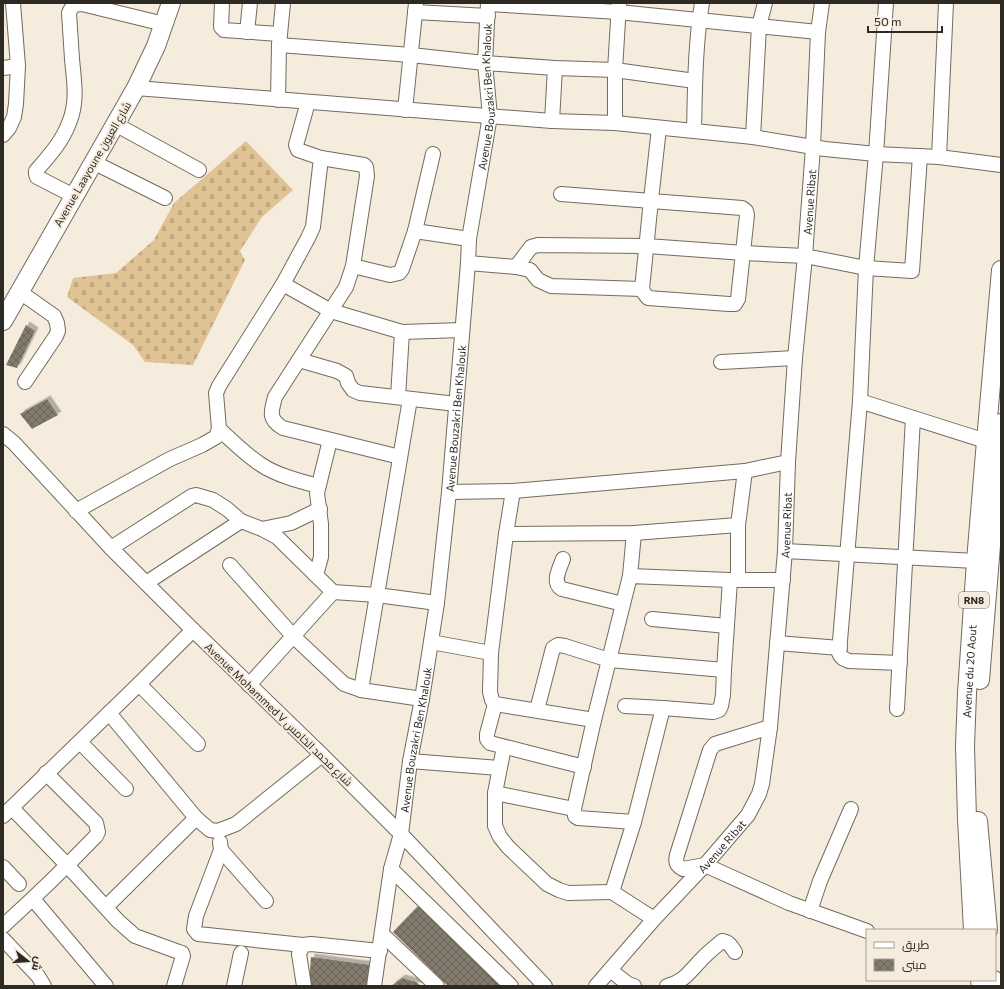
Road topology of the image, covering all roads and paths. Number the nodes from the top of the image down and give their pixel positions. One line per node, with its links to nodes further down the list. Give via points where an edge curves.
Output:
1 (14, 3): 23 (street)
2 (171, 3): 16 (main road, Avenue Laayoune شارع العيون)
3 (222, 3): 18 (street, via 221,27 224,30)
4 (250, 3): 18 (street)
5 (283, 3): 20 (street)
6 (702, 3): 15 (street)
7 (764, 3): 17 (street)
8 (822, 3): 19 (street, Avenue Ribat)
9 (886, 3): 42 (street)
10 (946, 3): 44 (street)
11 (71, 5): 16 (street, via 82,4); 50 (street, via 69,13 74,109 64,135 36,174 37,177)
12 (416, 7): 13 (street); 21 (street)
13 (488, 7): 14 (street); 22 (street, Avenue Bouzakri Ben Khalouk)
14 (619, 8): 15 (street); 26 (street)
15 (699, 20): 17 (street); 27 (street)
16 (164, 24): 28 (main road, Avenue Laayoune شارع العيون)
17 (759, 26): 19 (street); 39 (street)
18 (247, 32): 20 (street)
19 (818, 32): 40 (street, Avenue Ribat)
20 (279, 40): 21 (street); 29 (street)
21 (411, 56): 22 (street); 31 (street)
22 (485, 63): 25 (street); 32 (street, Avenue Bouzakri Ben Khalouk)
23 (18, 66): 24 (street); 38 (street, via 14,117)
24 (3, 68)
25 (555, 68): 26 (street); 33 (street)
26 (615, 70): 27 (street); 35 (street)
27 (695, 82): 37 (street)
28 (136, 88): 29 (street); 34 (main road, Avenue Laayoune شارع العيون)
29 (278, 100): 30 (street)
30 (308, 102): 31 (street); 45 (street, via 296,144 298,150)
31 (405, 110): 32 (street)
32 (490, 116): 33 (street); 54 (street, Avenue Bouzakri Ben Khalouk)
33 (552, 121): 35 (street)
34 (115, 124): 46 (main road, Avenue Laayoune شارع العيون); 48 (street)
35 (616, 124): 36 (street)
36 (659, 128): 37 (street); 52 (street)
37 (694, 132): 39 (street)
38 (3, 135)
39 (753, 137): 40 (street)
40 (813, 147): 42 (street); 57 (street, Avenue Ribat)
41 (433, 154): 53 (street)
42 (876, 154): 43 (street); 61 (street)
43 (920, 156): 44 (street); 61 (street, via 912,271)
44 (938, 157): 47 (street)
45 (322, 158): 59 (street, via 366,167 367,176); 63 (street, via 313,227)
46 (93, 162): 50 (main road, Avenue Laayoune شارع العيون); 51 (street)
47 (1001, 165)
48 (199, 170)
49 (561, 194): 52 (street)
50 (74, 196): 65 (main road, Avenue Laayoune شارع العيون)
51 (165, 198)
52 (651, 200): 55 (street); 56 (street, via 742,208 748,215)
53 (415, 231): 54 (street); 59 (street, via 399,273 390,275)
54 (469, 238): 58 (street, Avenue Bouzakri Ben Khalouk)
55 (647, 246): 56 (street); 60 (street, via 538,245 531,247); 64 (street)
56 (744, 253): 57 (street); 64 (street, via 738,299 735,304 648,298)
57 (805, 256): 61 (street); 70 (street, Avenue Ribat)
58 (468, 263): 60 (street); 68 (street, Avenue Bouzakri Ben Khalouk)
59 (353, 266): 66 (street, via 346,287)
60 (516, 266): 64 (street, via 530,270 538,280 551,286)
61 (866, 268): 75 (street)
62 (1001, 270): 83 (main road, Avenue du 20 Aout / RN8)
63 (283, 284): 66 (street); 80 (street, via 219,386 216,393)
64 (642, 288)
65 (20, 292): 67 (main road, Avenue Laayoune شارع العيون); 73 (street, via 54,316 58,331)
66 (331, 311): 69 (street); 71 (street)
67 (3, 321)
68 (462, 330): 69 (street); 76 (street, Avenue Bouzakri Ben Khalouk)
69 (402, 332): 74 (street)
70 (795, 358): 72 (street); 85 (street, Avenue Ribat)
71 (299, 360): 74 (street, via 346,376 353,390 360,394); 82 (street, via 275,397 272,417 274,422 284,428)
72 (721, 362)
73 (25, 382)
74 (404, 398): 76 (street); 84 (street)
75 (860, 401): 77 (street); 101 (street)
76 (456, 404): 90 (street, Avenue Bouzakri Ben Khalouk)
77 (913, 418): 83 (street); 102 (street)
78 (1001, 423): 87 (main road, Avenue du 20 Aout / RN8)
79 (3, 425): 81 (street, Avenue Mohammed V شارع محمد الخامس)
80 (219, 429): 88 (street, via 260,464 275,472); 93 (street, via 216,437 170,459)
81 (8, 438): 93 (street, Avenue Mohammed V شارع محمد الخامس)
82 (330, 440): 84 (street); 88 (street)
83 (986, 441): 104 (main road, Avenue du 20 Aout / RN8)
84 (400, 457): 112 (street)
85 (788, 462): 86 (street); 100 (street, Avenue Ribat)
86 (745, 471): 89 (street); 95 (street)
87 (999, 480): 91 (main road, Avenue du 20 Aout / RN8)
88 (318, 486): 92 (street)
89 (513, 491): 90 (street); 98 (street)
90 (449, 492): 113 (street, Avenue Bouzakri Ben Khalouk)
91 (998, 502): 169 (main road, Avenue du 20 Aout / RN8, via 976,736 978,823)
92 (320, 509): 96 (street, via 291,523); 106 (street, via 321,557)
93 (76, 511): 99 (street, Avenue Mohammed V شارع محمد الخامس)
94 (241, 521): 96 (street); 99 (street, via 213,500 196,495); 110 (street)
95 (738, 525): 97 (street); 108 (street)
96 (262, 529): 106 (street, via 277,537)
97 (634, 533): 98 (street); 107 (street)
98 (506, 534): 122 (street)
99 (111, 548): 110 (street, Avenue Mohammed V شارع محمد الخامس)
100 (785, 551): 101 (street); 109 (street, Avenue Ribat)
101 (847, 554): 102 (street); 121 (street)
102 (905, 558): 104 (street); 124 (street)
103 (563, 559): 114 (street, via 557,579 559,587)
104 (976, 561): 168 (main road, Avenue du 20 Aout / RN8, via 965,746)
105 (230, 565): 118 (street)
106 (316, 575): 111 (street)
107 (630, 576): 108 (street); 114 (street)
108 (734, 580): 109 (street); 116 (street)
109 (782, 580): 120 (street, Avenue Ribat)
110 (146, 583): 117 (street, Avenue Mohammed V شارع محمد الخامس)
111 (333, 592): 112 (street); 118 (street)
112 (377, 595): 113 (street); 128 (street)
113 (437, 603): 119 (street, Avenue Bouzakri Ben Khalouk)
114 (623, 604): 123 (street)
115 (652, 619): 116 (street)
116 (727, 626): 125 (street)
117 (193, 630): 126 (street); 127 (street, Avenue Mohammed V شارع محمد الخامس)
118 (293, 636): 127 (street); 128 (street, via 344,684)
119 (431, 642): 122 (street); 129 (street, Avenue Bouzakri Ben Khalouk)
120 (777, 643): 121 (street); 137 (street, Avenue Ribat)
121 (840, 648): 124 (street, via 841,657 850,661)
122 (491, 653): 130 (street, via 490,692)
123 (609, 660): 125 (street); 134 (street, via 565,646 558,645 553,648); 136 (street)
124 (900, 663): 133 (street)
125 (724, 670): 132 (street, via 723,695 719,710 713,712)
126 (139, 684): 135 (street); 139 (street)
127 (249, 685): 141 (street, Avenue Mohammed V شارع محمد الخامس)
128 (361, 690): 129 (street)
129 (422, 699): 142 (street, Avenue Bouzakri Ben Khalouk)
130 (494, 704): 134 (street); 140 (street, via 487,739 490,743)
131 (625, 706): 132 (street)
132 (663, 708): 152 (street)
133 (897, 709)
134 (537, 710): 136 (street)
135 (109, 713): 138 (street); 151 (street)
136 (594, 720): 143 (street)
137 (770, 726): 157 (street, Avenue Ribat, via 759,794 748,815); 157 (street, via 715,744 710,750 676,859 679,867 683,869)
138 (80, 742): 145 (street); 146 (street)
139 (198, 744)
140 (504, 747): 143 (street); 144 (street)
141 (322, 755): 153 (street, via 236,824); 154 (street, Avenue Mohammed V شارع محمد الخامس)
142 (410, 761): 144 (street); 154 (street, Avenue Bouzakri Ben Khalouk)
143 (584, 767): 148 (street)
144 (499, 768): 147 (street)
145 (46, 773): 150 (street); 156 (street, via 98,828 96,836)
146 (126, 789)
147 (495, 793): 148 (street); 161 (street, via 495,826 500,837 547,884 568,893)
148 (574, 808): 152 (street, via 575,816 578,818)
149 (851, 809): 165 (street)
150 (7, 812): 156 (street)
151 (196, 818): 153 (street, via 210,830); 164 (street)
152 (634, 822): 161 (street)
153 (218, 832): 155 (street)
154 (401, 834): 159 (street, Avenue Bouzakri Ben Khalouk); 186 (street, Avenue Mohammed V شارع محمد الخامس)
155 (221, 850): 163 (street); 173 (street, via 196,916 194,929 198,934)
156 (67, 865): 162 (street); 164 (street)
157 (705, 865): 165 (street); 166 (street, Avenue Ribat)
158 (3, 867): 160 (street)
159 (391, 869): 171 (street, Avenue Bouzakri Ben Khalouk); 185 (street)
160 (19, 884)
161 (612, 892): 166 (street)
162 (32, 899): 167 (street); 179 (street)
163 (266, 901)
164 (106, 907): 180 (street, via 135,936 182,953)
165 (810, 911): 170 (street)
166 (654, 919): 177 (street, Avenue Ribat)
167 (3, 926)
168 (973, 929)
169 (988, 929)
170 (866, 931)
171 (382, 934): 174 (street, Avenue Bouzakri Ben Khalouk); 184 (street)
172 (3, 939): 178 (street)
173 (303, 945): 174 (street); 182 (street, via 299,954)
174 (380, 951): 183 (street, Avenue Bouzakri Ben Khalouk)
175 (734, 952): 189 (street, via 730,944 722,941 685,978)
176 (241, 953): 181 (street)
177 (610, 970): 187 (street, Avenue Ribat); 188 (street)
178 (39, 983)
179 (106, 986)
180 (174, 986)
181 (234, 986)
182 (304, 986)
183 (374, 986)
184 (437, 986)
185 (511, 986)
186 (545, 986)
187 (596, 986)
188 (634, 986)
189 (667, 986)

